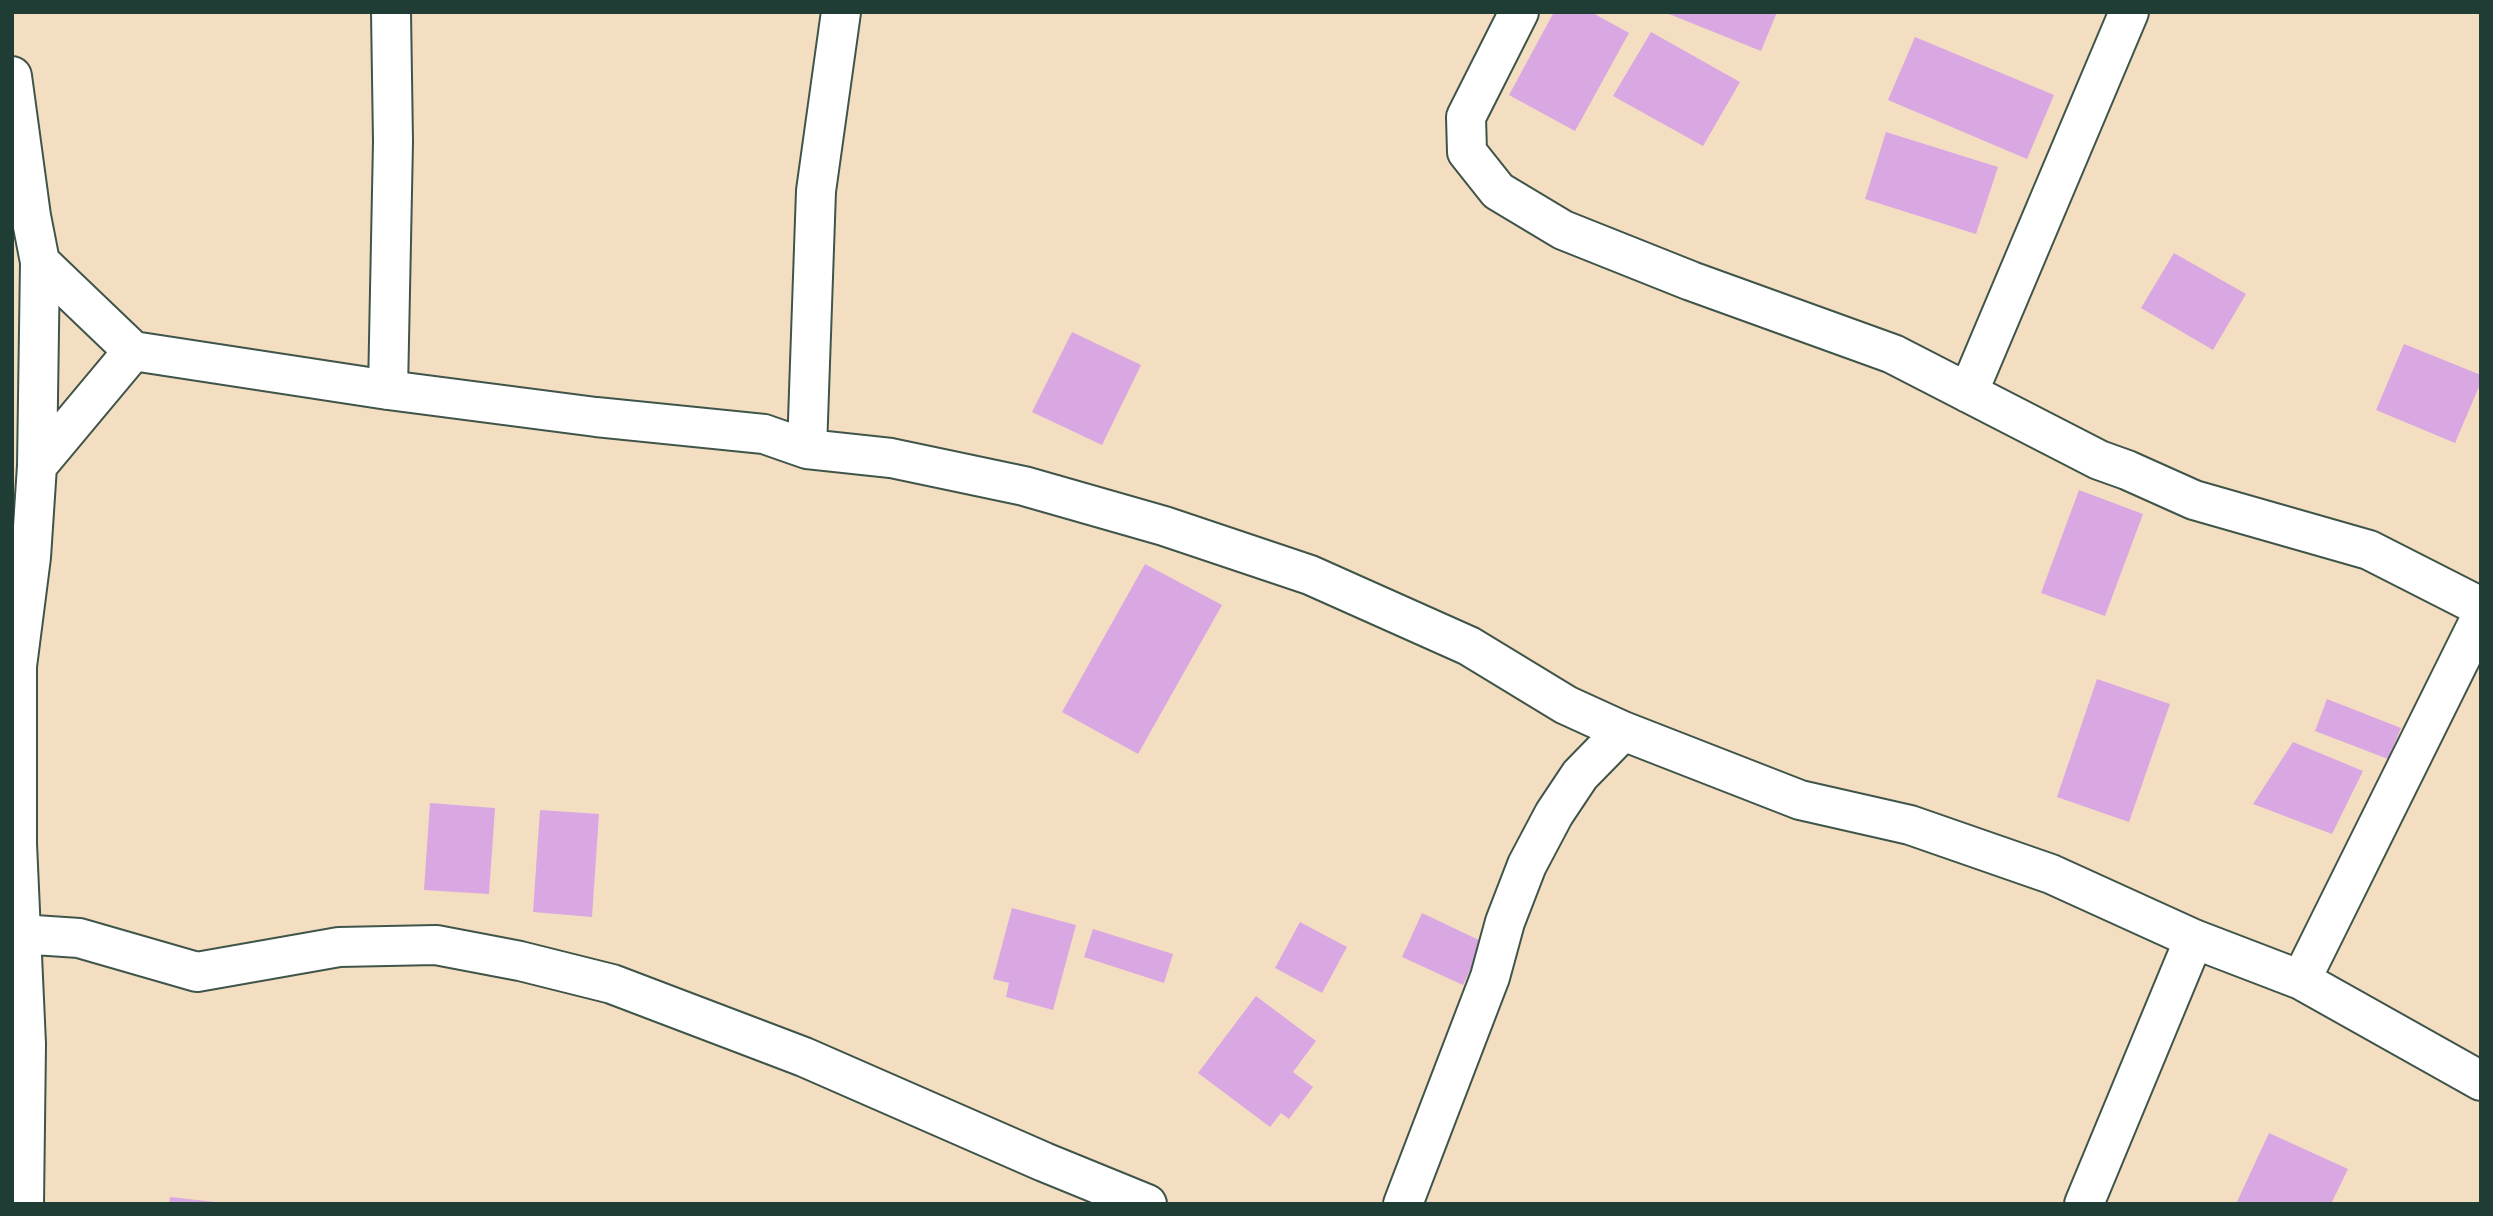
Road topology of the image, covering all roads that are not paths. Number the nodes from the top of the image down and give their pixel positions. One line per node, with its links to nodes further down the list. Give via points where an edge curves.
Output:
1 (391, 12): 9 (street)
2 (841, 12): 11 (street, via 816,191)
3 (1519, 12): 10 (street, via 1466,117 1466,152 1498,191 1563,230 1893,354)
4 (2129, 12): 10 (street)
5 (12, 76): 6 (street)
6 (22, 214): 7 (street)
7 (40, 262): 8 (street); 12 (street)
8 (133, 351): 9 (street); 12 (street)
9 (388, 390): 11 (street, via 764,434)
10 (1968, 393): 13 (street, via 2099,460 2194,500 2369,550)
11 (807, 449): 15 (street, via 891,458 1024,486 1310,575 1469,646 1566,705)
12 (37, 466): 16 (street, via 17,666)
13 (2481, 607)
14 (2481, 617): 18 (street)
15 (1623, 731): 17 (street, via 1800,800 1910,825 2051,874); 22 (street, via 1580,775 1527,865)
16 (20, 934): 20 (street, via 26,1044); 21 (street, via 79,938 197,971 339,947 436,945 520,961 612,984 804,1057)
17 (2194, 939): 18 (street); 23 (street)
18 (2301, 980): 19 (street)
19 (2481, 1081)
20 (24, 1204)
21 (1147, 1204)
22 (1404, 1204)
23 (2084, 1204)

